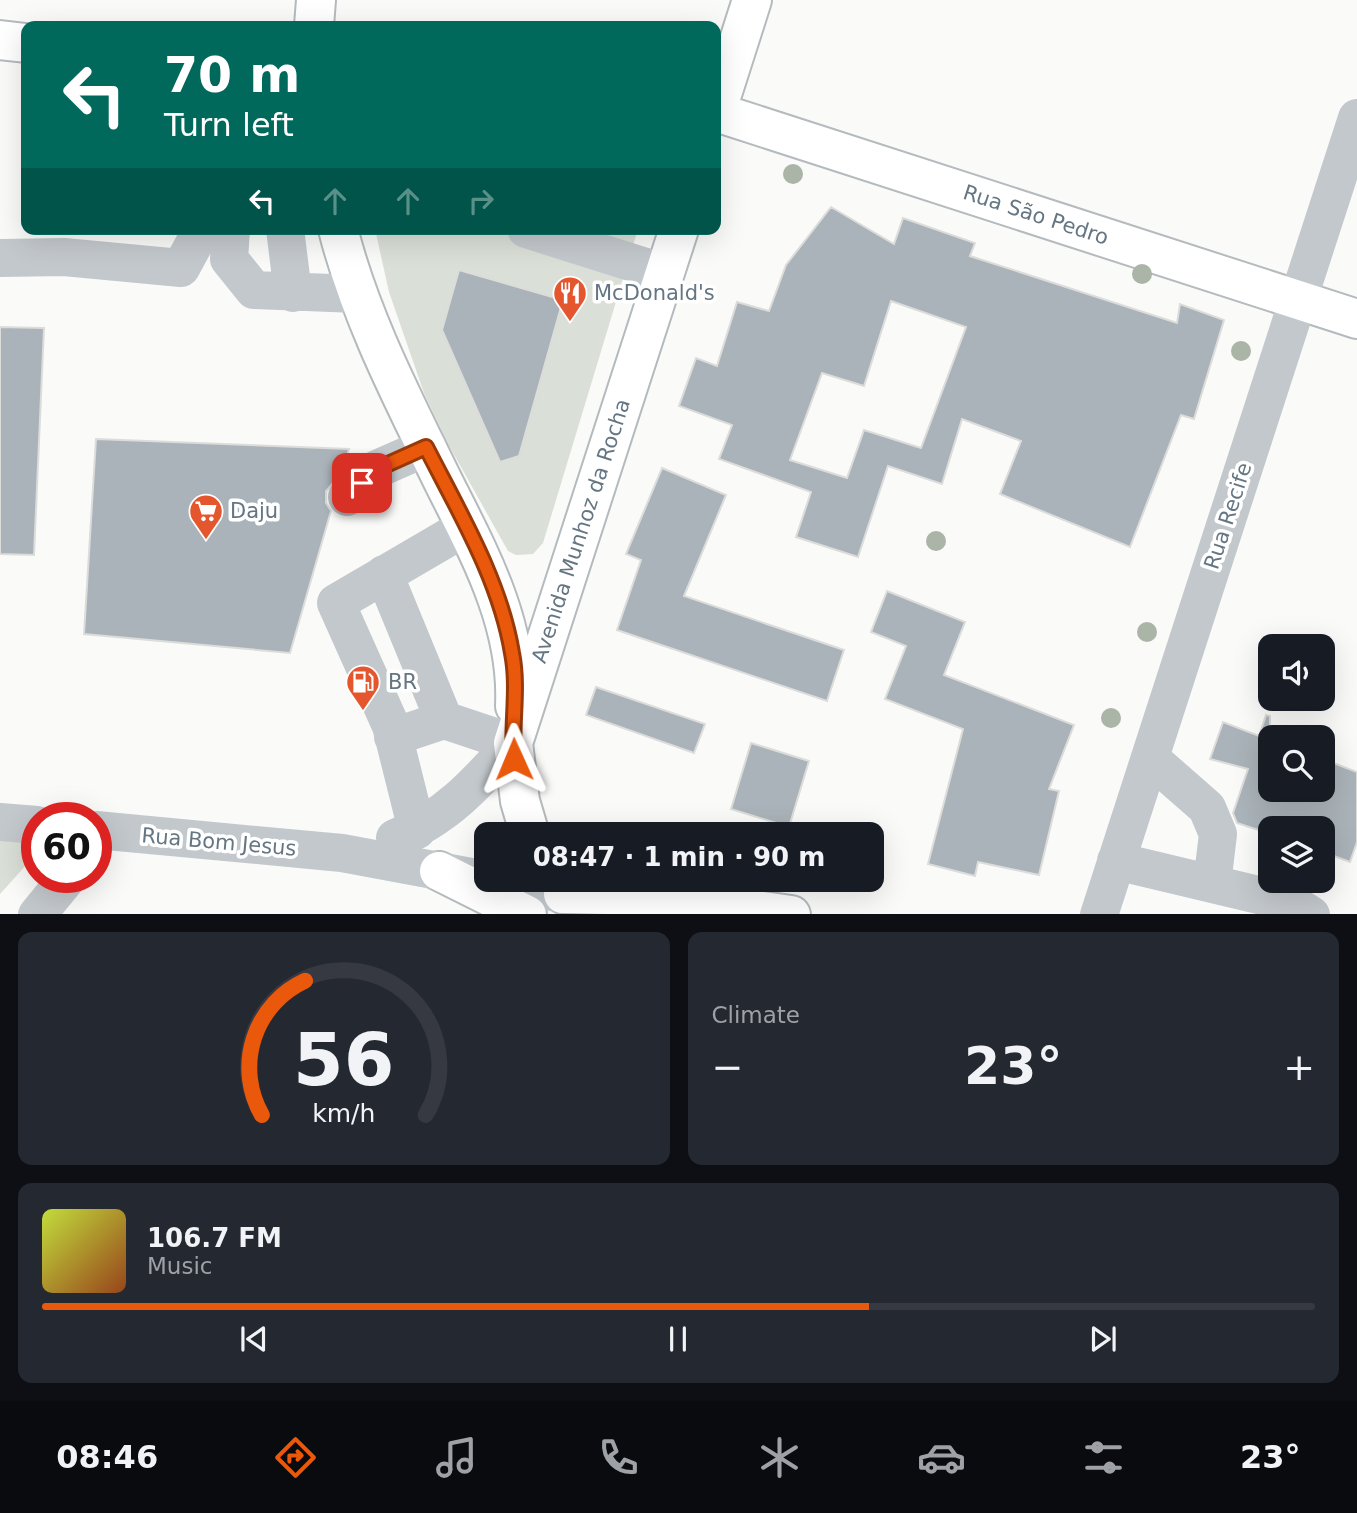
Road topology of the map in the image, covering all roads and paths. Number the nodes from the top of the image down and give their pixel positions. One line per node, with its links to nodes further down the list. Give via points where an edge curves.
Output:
1 (316, 0): 3 (main road)
2 (752, 0): 6 (main road)
3 (314, 21)
4 (0, 40): 5 (main road)
5 (21, 42)
6 (721, 96)
7 (721, 114): 19 (main road, Rua São Pedro)
8 (1357, 118): 19 (street, Rua Recife)
9 (199, 235): 15 (street, via 181,268 64,257)
10 (231, 235): 17 (street, via 229,259 254,290)
11 (286, 235): 17 (street)
12 (340, 235): 18 (main road)
13 (545, 235): 16 (street)
14 (677, 235): 16 (main road, Avenida Munhoz da Rocha)
15 (0, 258)
16 (664, 272): 27 (main road, Avenida Munhoz da Rocha)
17 (293, 293): 18 (street)
18 (357, 294): 21 (main road)
19 (1298, 300): 20 (main road, Rua São Pedro); 28 (street, Rua Recife)
20 (1357, 319)
21 (426, 447): 22 (street, via 377,469); 23 (main road)
22 (347, 497)
23 (466, 527): 24 (street); 27 (main road, via 505,618 516,691)
24 (384, 574): 25 (street); 26 (street, via 336,603)
25 (444, 720): 26 (street); 27 (street)
26 (393, 737): 32 (street)
27 (513, 743): 30 (main road, Avenida Munhoz da Rocha); 32 (street, Rua Bom Jesus, via 464,796)
28 (1150, 758): 35 (street, Rua Recife); 38 (street, via 1207,808 1219,834)
29 (0, 822): 31 (street)
30 (526, 822)
31 (21, 824)
32 (417, 830): 34 (street, Rua Bom Jesus)
33 (112, 835): 34 (street, Rua Bom Jesus)
34 (342, 853): 36 (street, Rua Bom Jesus)
35 (1116, 861): 38 (street); 45 (street, Rua Recife)
36 (439, 871): 37 (street, Rua Bom Jesus); 43 (main road)
37 (474, 877)
38 (1212, 884): 46 (street, via 1292,903)
39 (546, 892): 41 (street, Rua Bom Jesus)
40 (55, 893): 42 (street)
41 (565, 896): 44 (main road, Rua Bom Jesus, via 652,896)
42 (38, 914)
43 (525, 914)
44 (784, 914)
45 (1099, 914)
46 (1309, 914)

